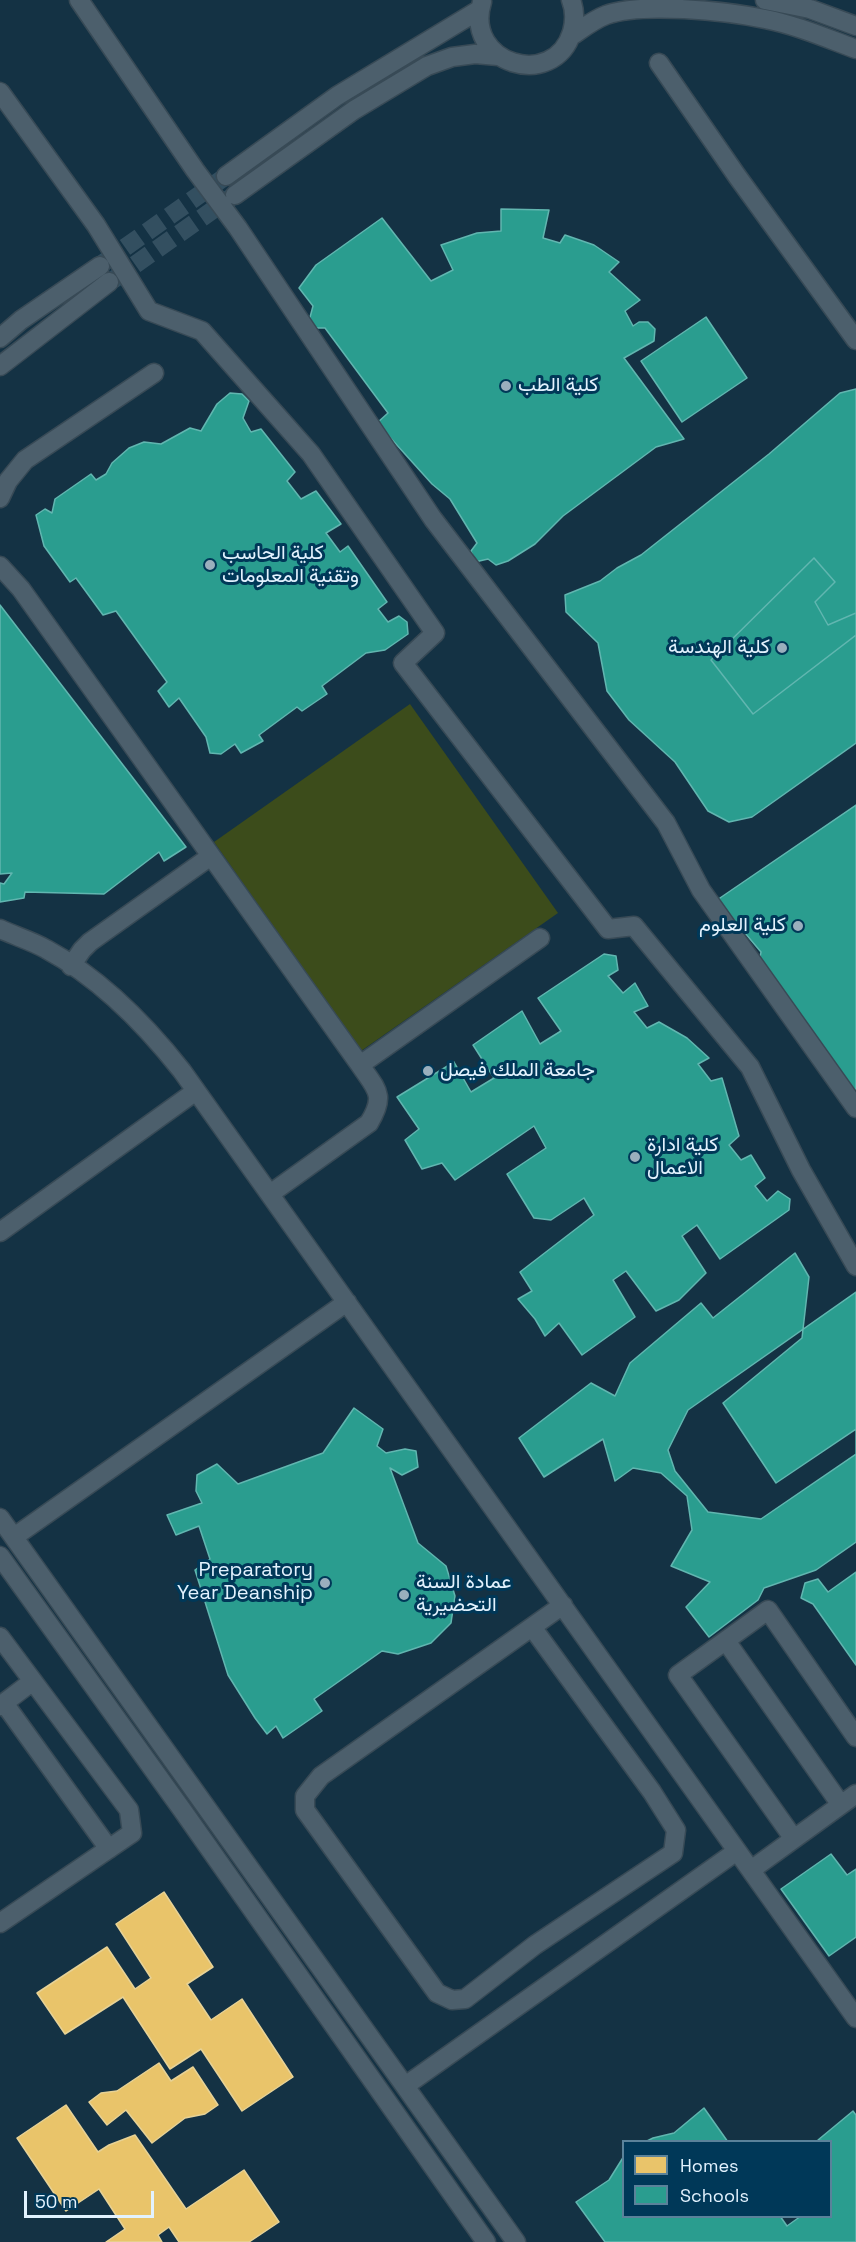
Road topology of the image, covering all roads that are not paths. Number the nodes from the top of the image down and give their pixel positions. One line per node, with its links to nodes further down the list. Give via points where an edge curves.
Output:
1 (79, 0): 27 (street, via 433,519 666,823 701,890)
2 (571, 0): 6 (street)
3 (765, 0): 5 (street, via 810,9)
4 (481, 5): 8 (street, via 484,41); 11 (street, via 337,96)
5 (856, 26)
6 (571, 36): 7 (street, via 605,15 663,9 765,19); 8 (street, via 558,54 539,64 518,65)
7 (856, 49)
8 (498, 56): 12 (street, via 475,54 427,66 354,110)
9 (659, 63): 16 (street)
10 (0, 92): 30 (street, via 96,225 149,312 202,331 311,454 435,633 403,663 608,929 634,926 750,1066 801,1170)
11 (226, 176)
12 (235, 195)
13 (100, 266): 15 (street)
14 (109, 282): 17 (street)
15 (0, 338)
16 (856, 340)
17 (0, 366)
18 (154, 373): 19 (street, via 26,460)
19 (0, 498)
20 (0, 566): 21 (street, via 21,589)
21 (211, 856): 24 (street, via 90,942); 25 (street)
22 (0, 929): 24 (street, via 46,949)
23 (540, 938): 25 (street)
24 (71, 966): 26 (street, via 121,1004 153,1035)
25 (360, 1065): 28 (street, via 379,1097 379,1107 369,1123)
26 (196, 1091): 28 (street); 29 (street)
27 (856, 1108)
28 (270, 1194): 31 (street)
29 (0, 1232)
30 (856, 1266)
31 (347, 1302): 33 (street); 35 (street)
32 (0, 1518): 33 (street)
33 (14, 1537): 49 (street)
34 (0, 1557): 50 (street)
35 (563, 1605): 36 (street); 45 (street)
36 (532, 1627): 36 (street, via 321,1776 305,1796 305,1810 437,1993 452,2000 465,1999 536,1945 674,1853 676,1830)
37 (0, 1637): 39 (street)
38 (726, 1641): 41 (street, via 768,1610); 42 (street); 43 (street, via 678,1675)
39 (33, 1682): 40 (street); 44 (street, via 129,1810 132,1833)
40 (2, 1704): 44 (street)
41 (856, 1737)
42 (849, 1799): 43 (street)
43 (794, 1839): 46 (street)
44 (109, 1849): 47 (street)
45 (737, 1851): 46 (street); 49 (street)
46 (751, 1870): 48 (street)
47 (0, 1923)
48 (856, 2018)
49 (405, 2086): 51 (street)
50 (486, 2242)
51 (516, 2242)

